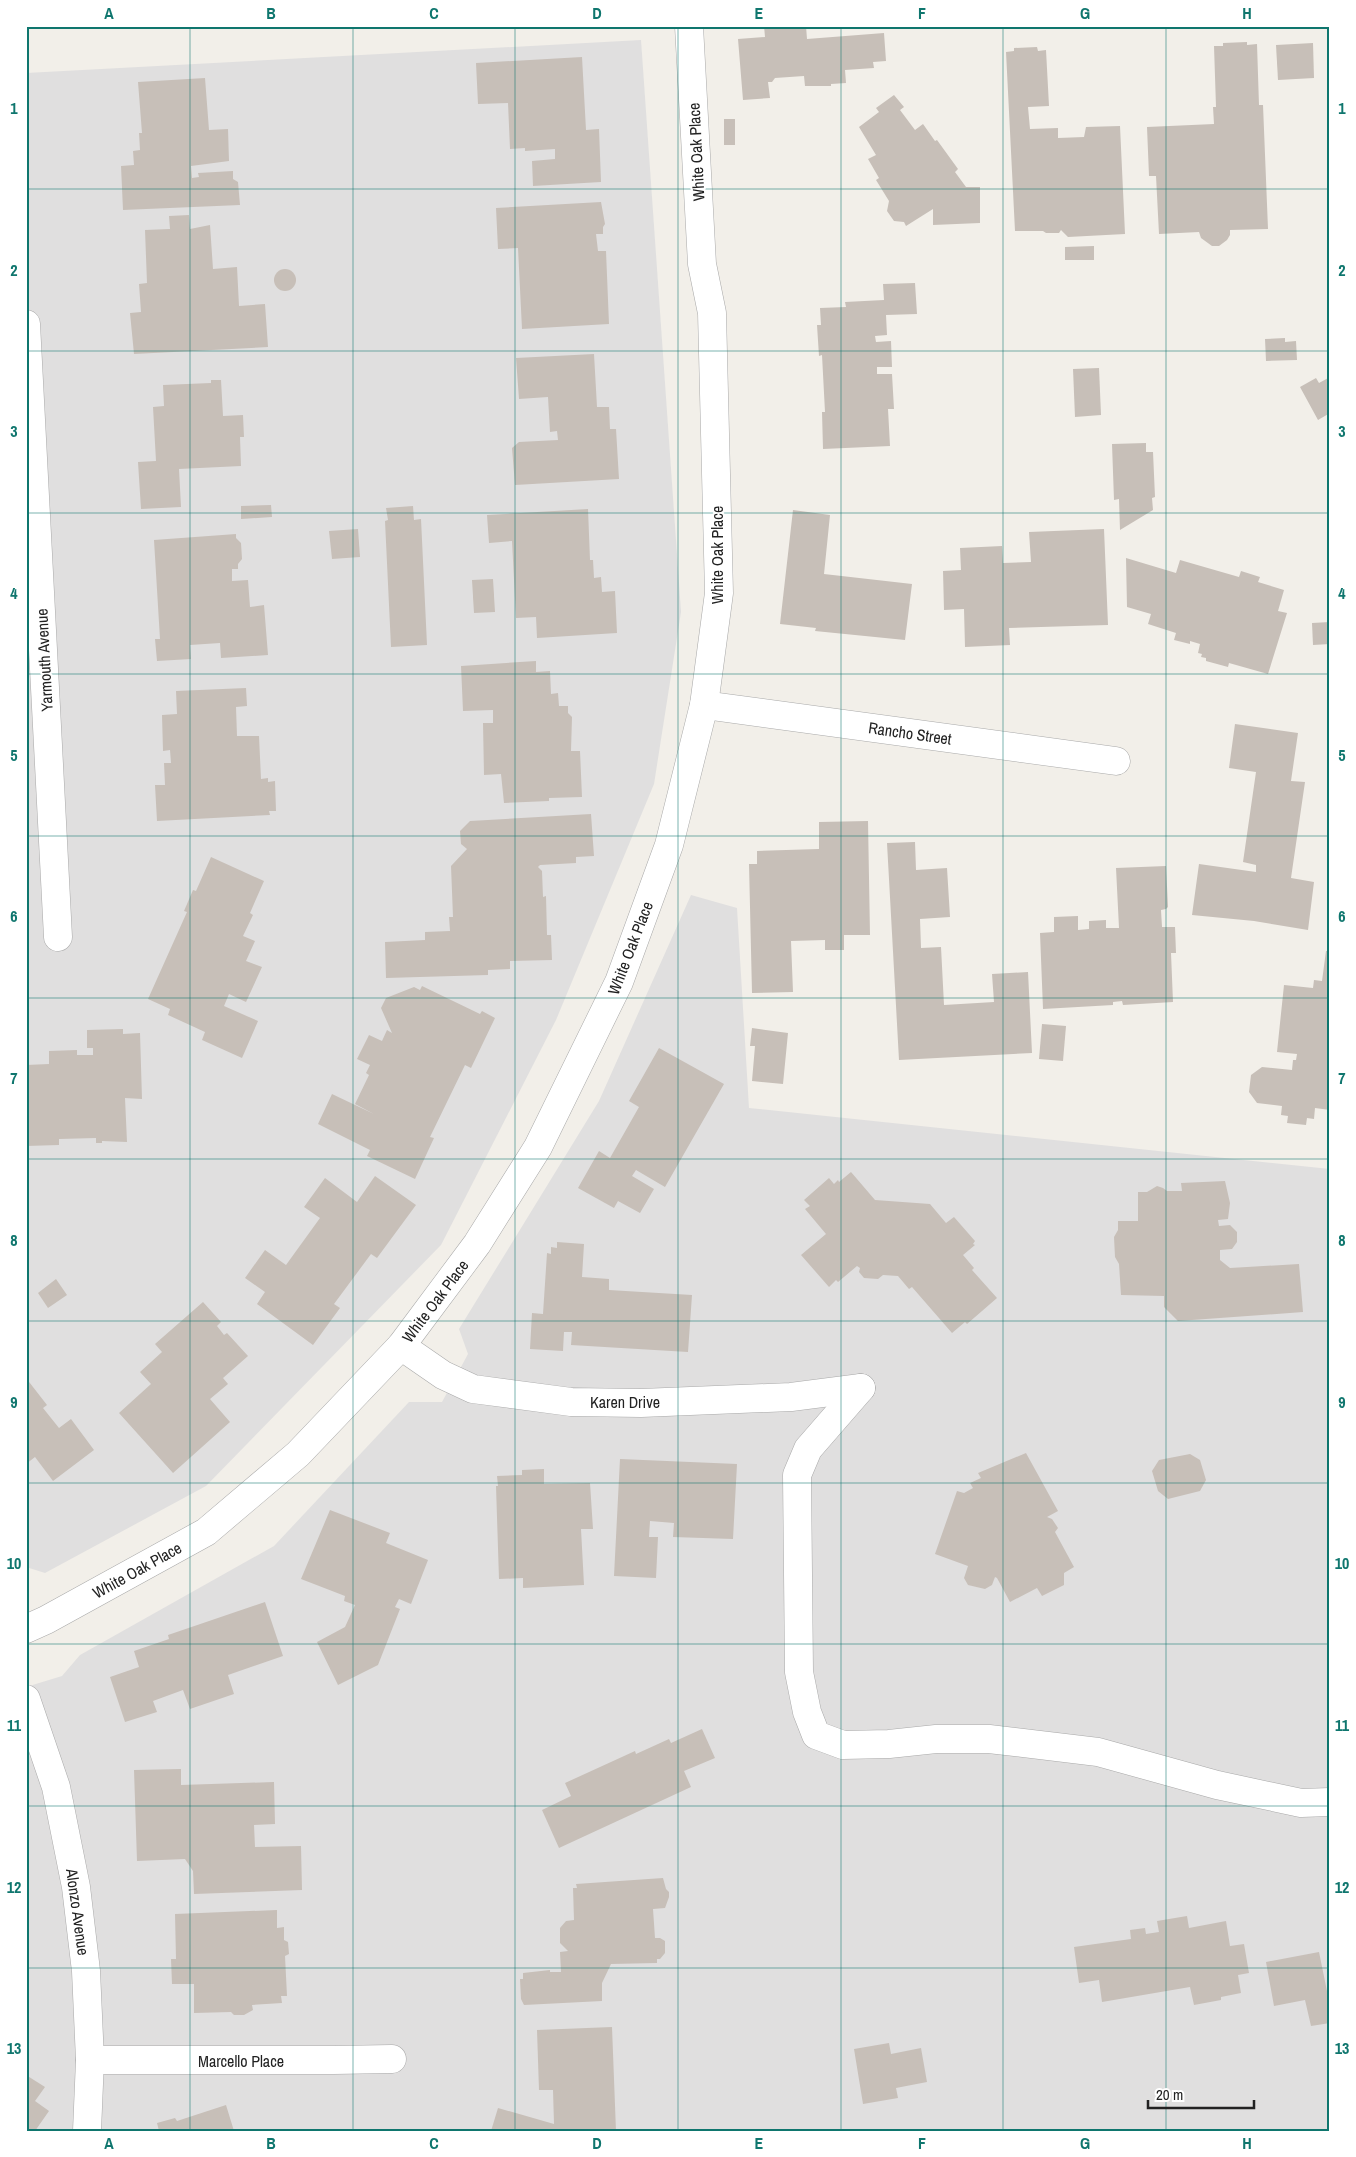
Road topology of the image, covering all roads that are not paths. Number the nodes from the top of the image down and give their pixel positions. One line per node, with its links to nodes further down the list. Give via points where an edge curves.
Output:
1 (689, 26): 3 (street, White Oak Place, via 702,264 712,313 718,523 719,593)
2 (26, 324): 5 (street, Yarmouth Avenue)
3 (704, 705): 4 (street, Rancho Street); 6 (street, White Oak Place, via 669,845 619,982 538,1146 476,1244)
4 (1116, 762)
5 (58, 937)
6 (401, 1346): 7 (street, White Oak Place, via 298,1454 206,1532); 9 (street, Karen Drive, via 443,1375 473,1389 571,1402 641,1403 791,1397 861,1388 808,1449 797,1475 799,1672 807,1712 816,1735 843,1745 989,1739 1098,1752 1217,1785 1301,1802)
7 (26, 1629)
8 (26, 1699): 11 (street, Alonzo Avenue, via 56,1788 76,1887 86,1971)
9 (1330, 1802)
10 (392, 2058): 11 (street, Marcello Place)
11 (90, 2060): 12 (street, Alonzo Avenue)
12 (86, 2131)

